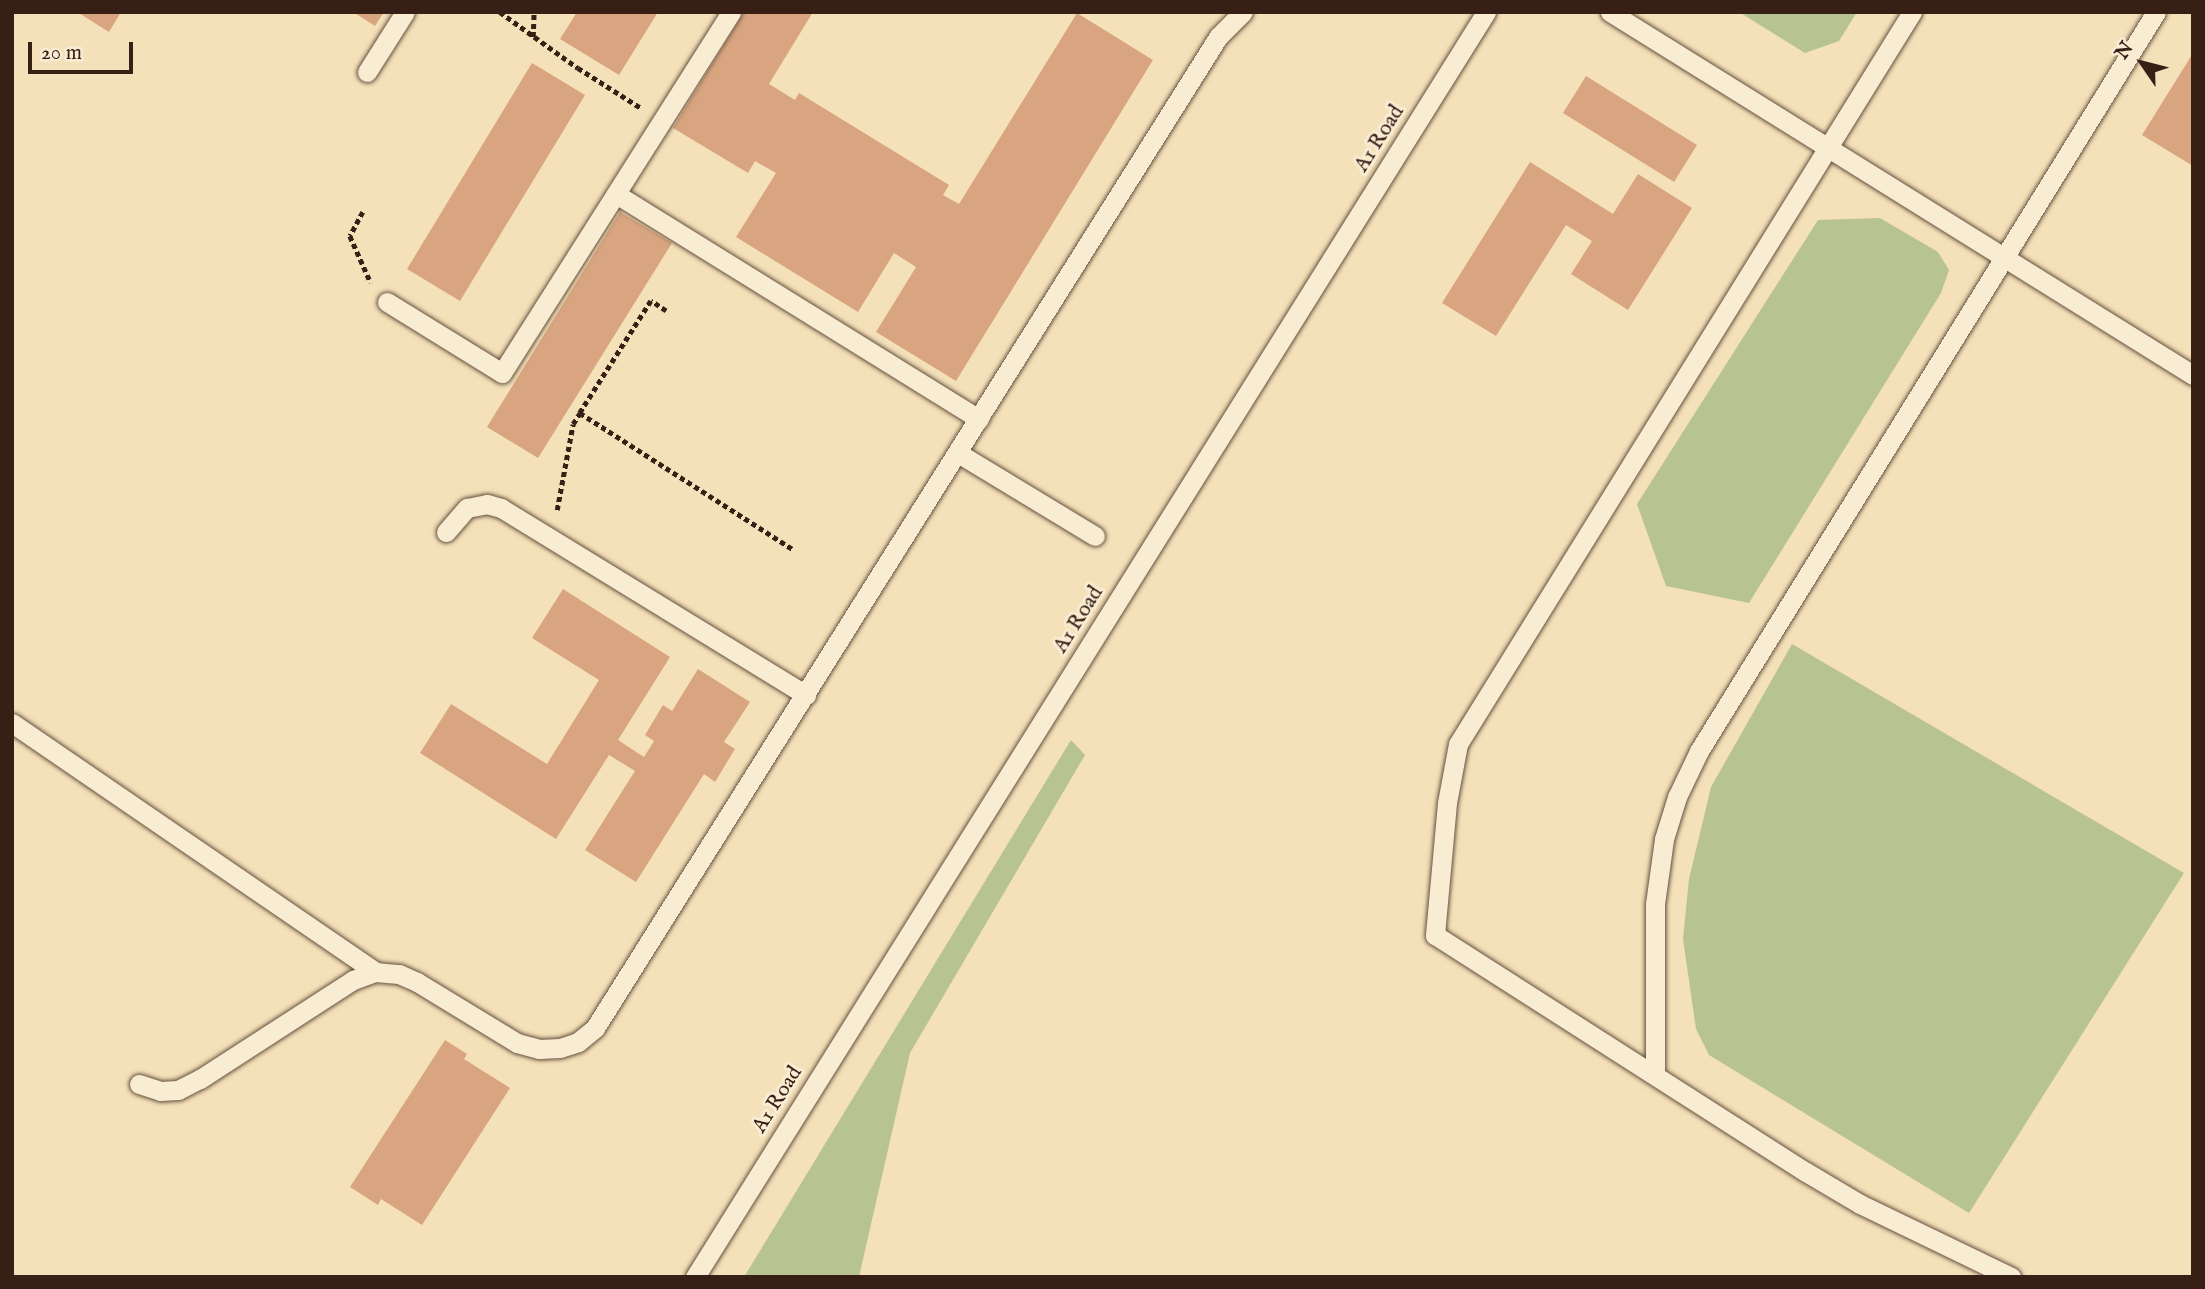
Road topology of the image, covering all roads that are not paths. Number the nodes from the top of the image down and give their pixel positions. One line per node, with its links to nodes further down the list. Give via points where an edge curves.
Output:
1 (405, 12): 8 (lane)
2 (732, 12): 10 (lane)
3 (1243, 12): 14 (lane, via 1218,37)
4 (1486, 12): 23 (lane, A1 Road)
5 (1610, 12): 9 (lane)
6 (1912, 12): 9 (lane)
7 (2156, 12): 11 (lane)
8 (367, 72)
9 (1828, 148): 11 (lane); 21 (lane, via 1458,744 1447,803 1435,935)
10 (616, 194): 12 (lane, via 502,373); 14 (lane)
11 (2002, 257): 13 (lane); 21 (lane, via 1699,751 1678,797 1664,839 1655,904)
12 (387, 302)
13 (2193, 375)
14 (979, 419): 15 (lane)
15 (958, 453): 17 (lane); 18 (lane)
16 (446, 532): 18 (lane, via 467,508 486,503 501,508)
17 (1095, 536)
18 (806, 695): 20 (lane, via 608,1011 578,1042 539,1049 517,1043 417,982 399,974)
19 (12, 723): 20 (lane)
20 (375, 972): 22 (lane, via 353,980 200,1080 178,1090 160,1091)
21 (1656, 1074): 24 (lane, via 1860,1204)
22 (139, 1084)
23 (695, 1277)
24 (2011, 1277)

